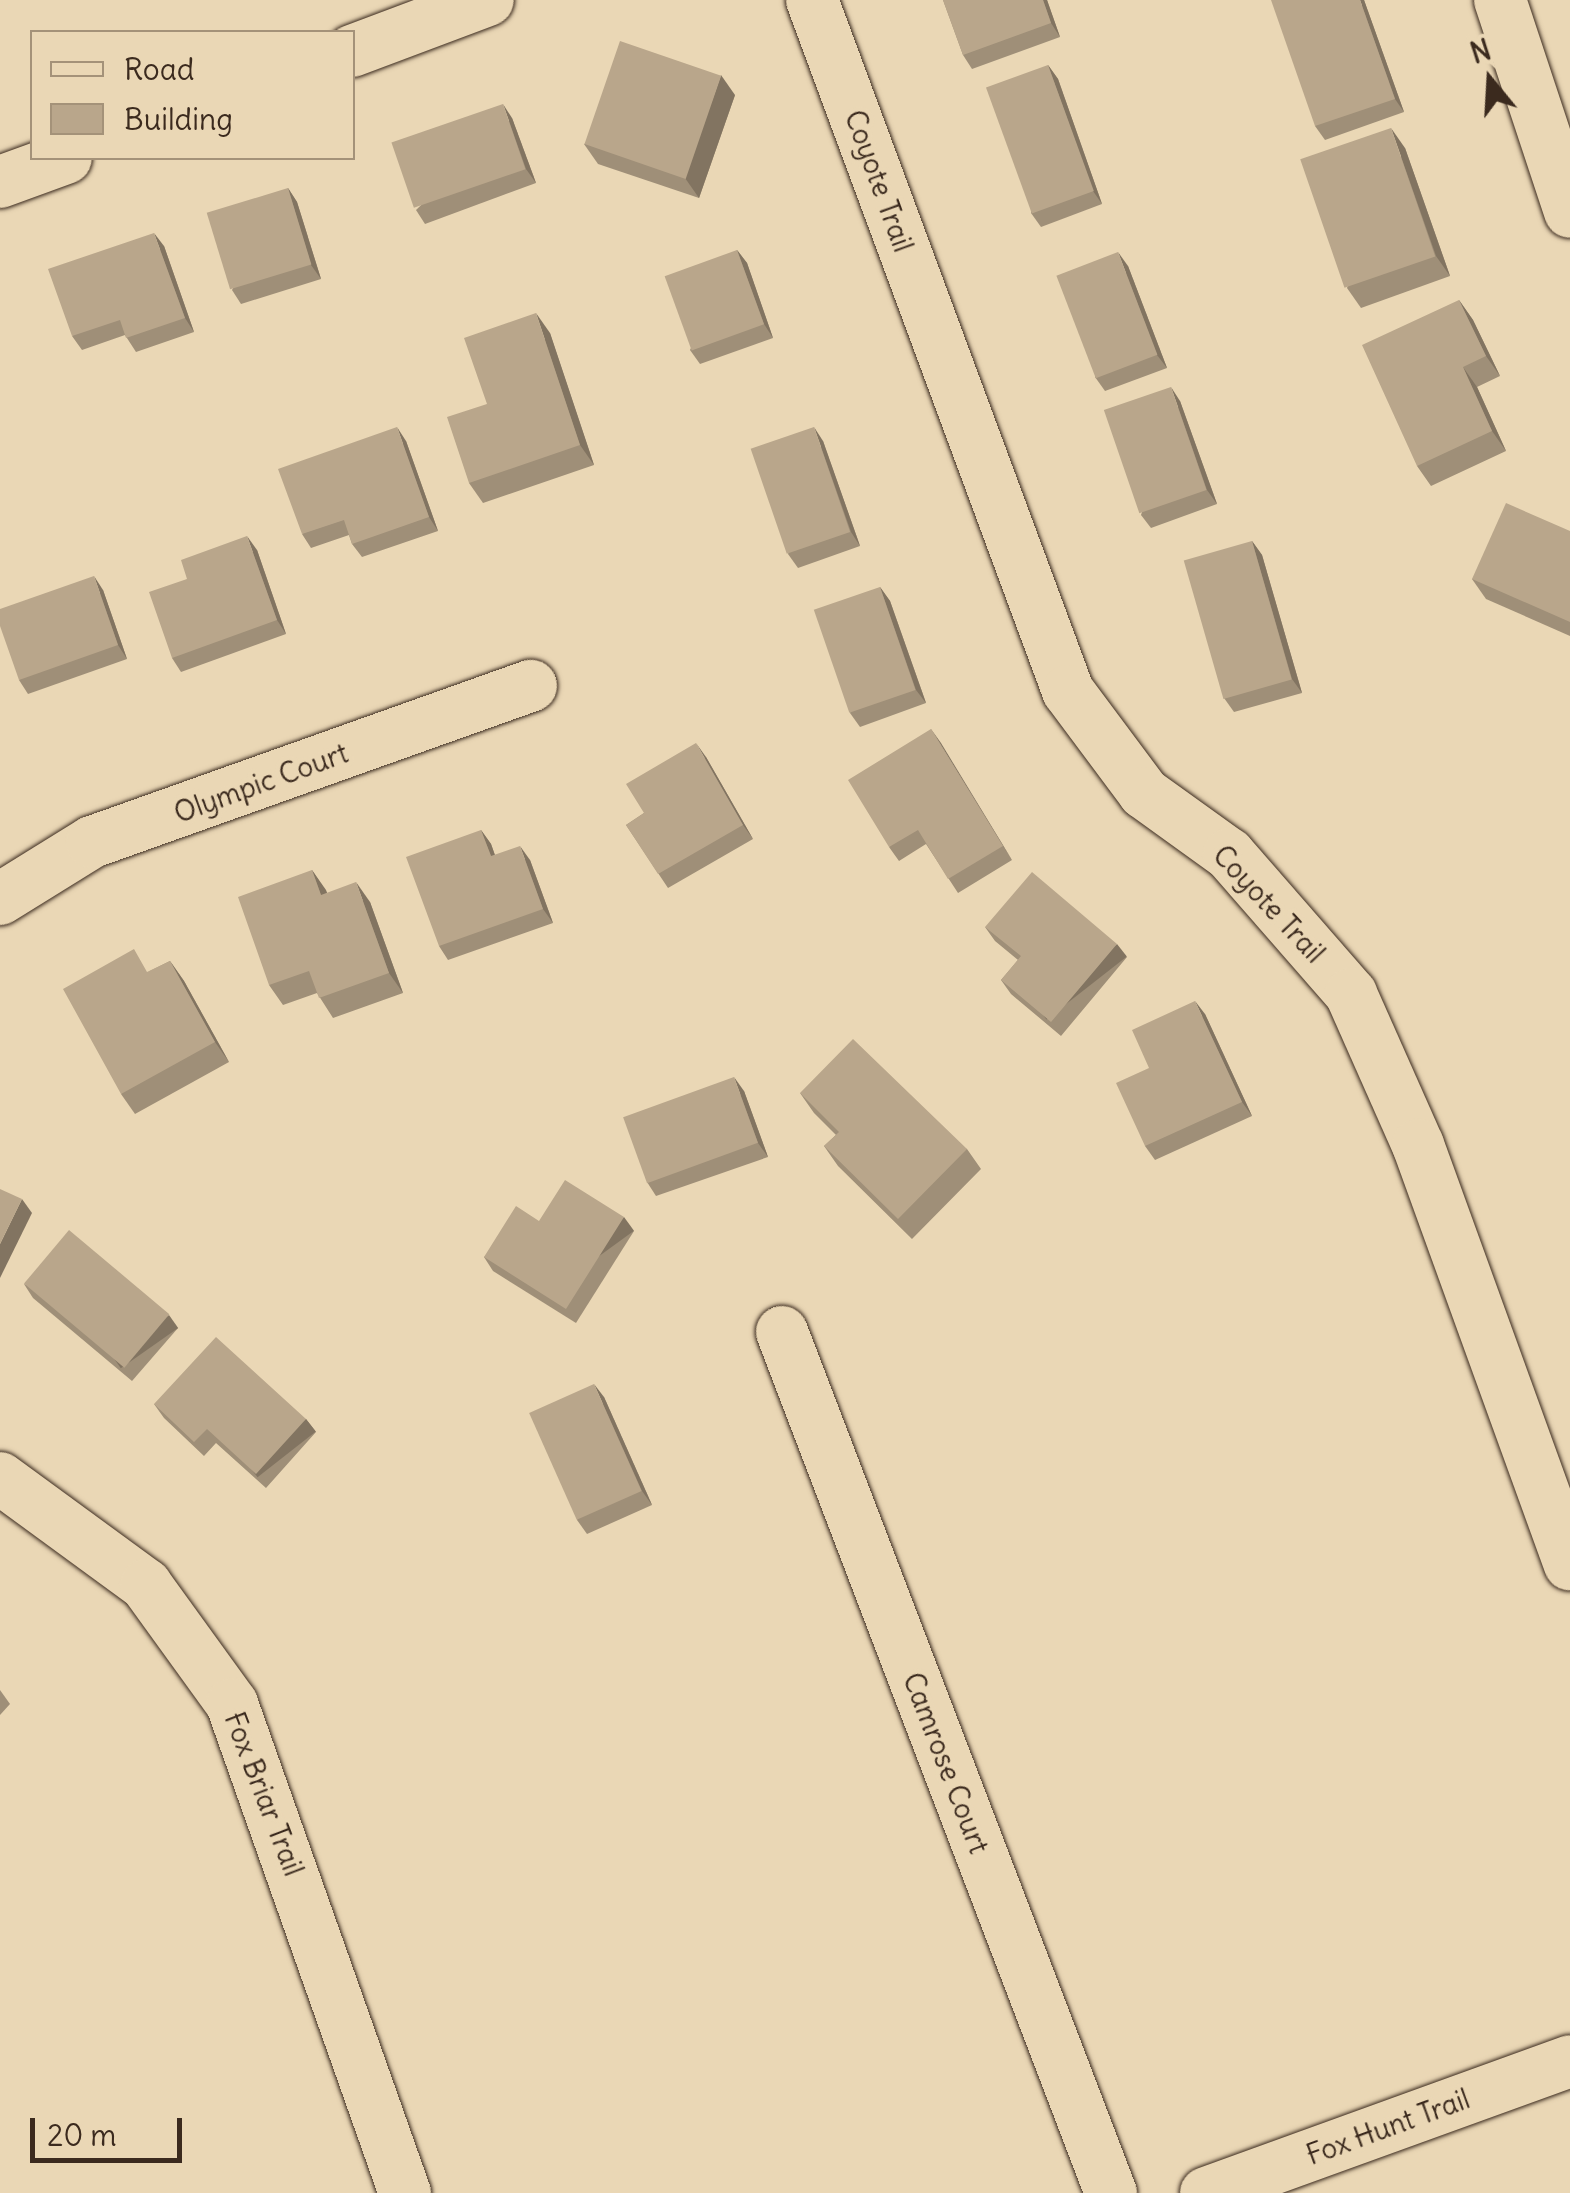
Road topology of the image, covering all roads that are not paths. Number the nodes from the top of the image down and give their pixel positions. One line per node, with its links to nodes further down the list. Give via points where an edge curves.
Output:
1 (488, 0): 4 (street)
2 (812, 0): 12 (street, Coyote Trail, via 1068,691 1144,792 1229,854 1351,994 1418,1145)
3 (1500, 0): 7 (street)
4 (355, 50)
5 (60, 160): 6 (street)
6 (0, 182)
7 (1570, 212)
8 (531, 686): 9 (street, Olympic Court, via 92,842)
9 (0, 899)
10 (782, 1332): 15 (street, Camrose Court)
11 (0, 1478): 14 (street, Fox Briar Trail, via 146,1585 232,1704)
12 (1570, 1564)
13 (1570, 2061): 16 (street, Fox Hunt Trail)
14 (405, 2193)
15 (1111, 2193)
16 (1206, 2193)

